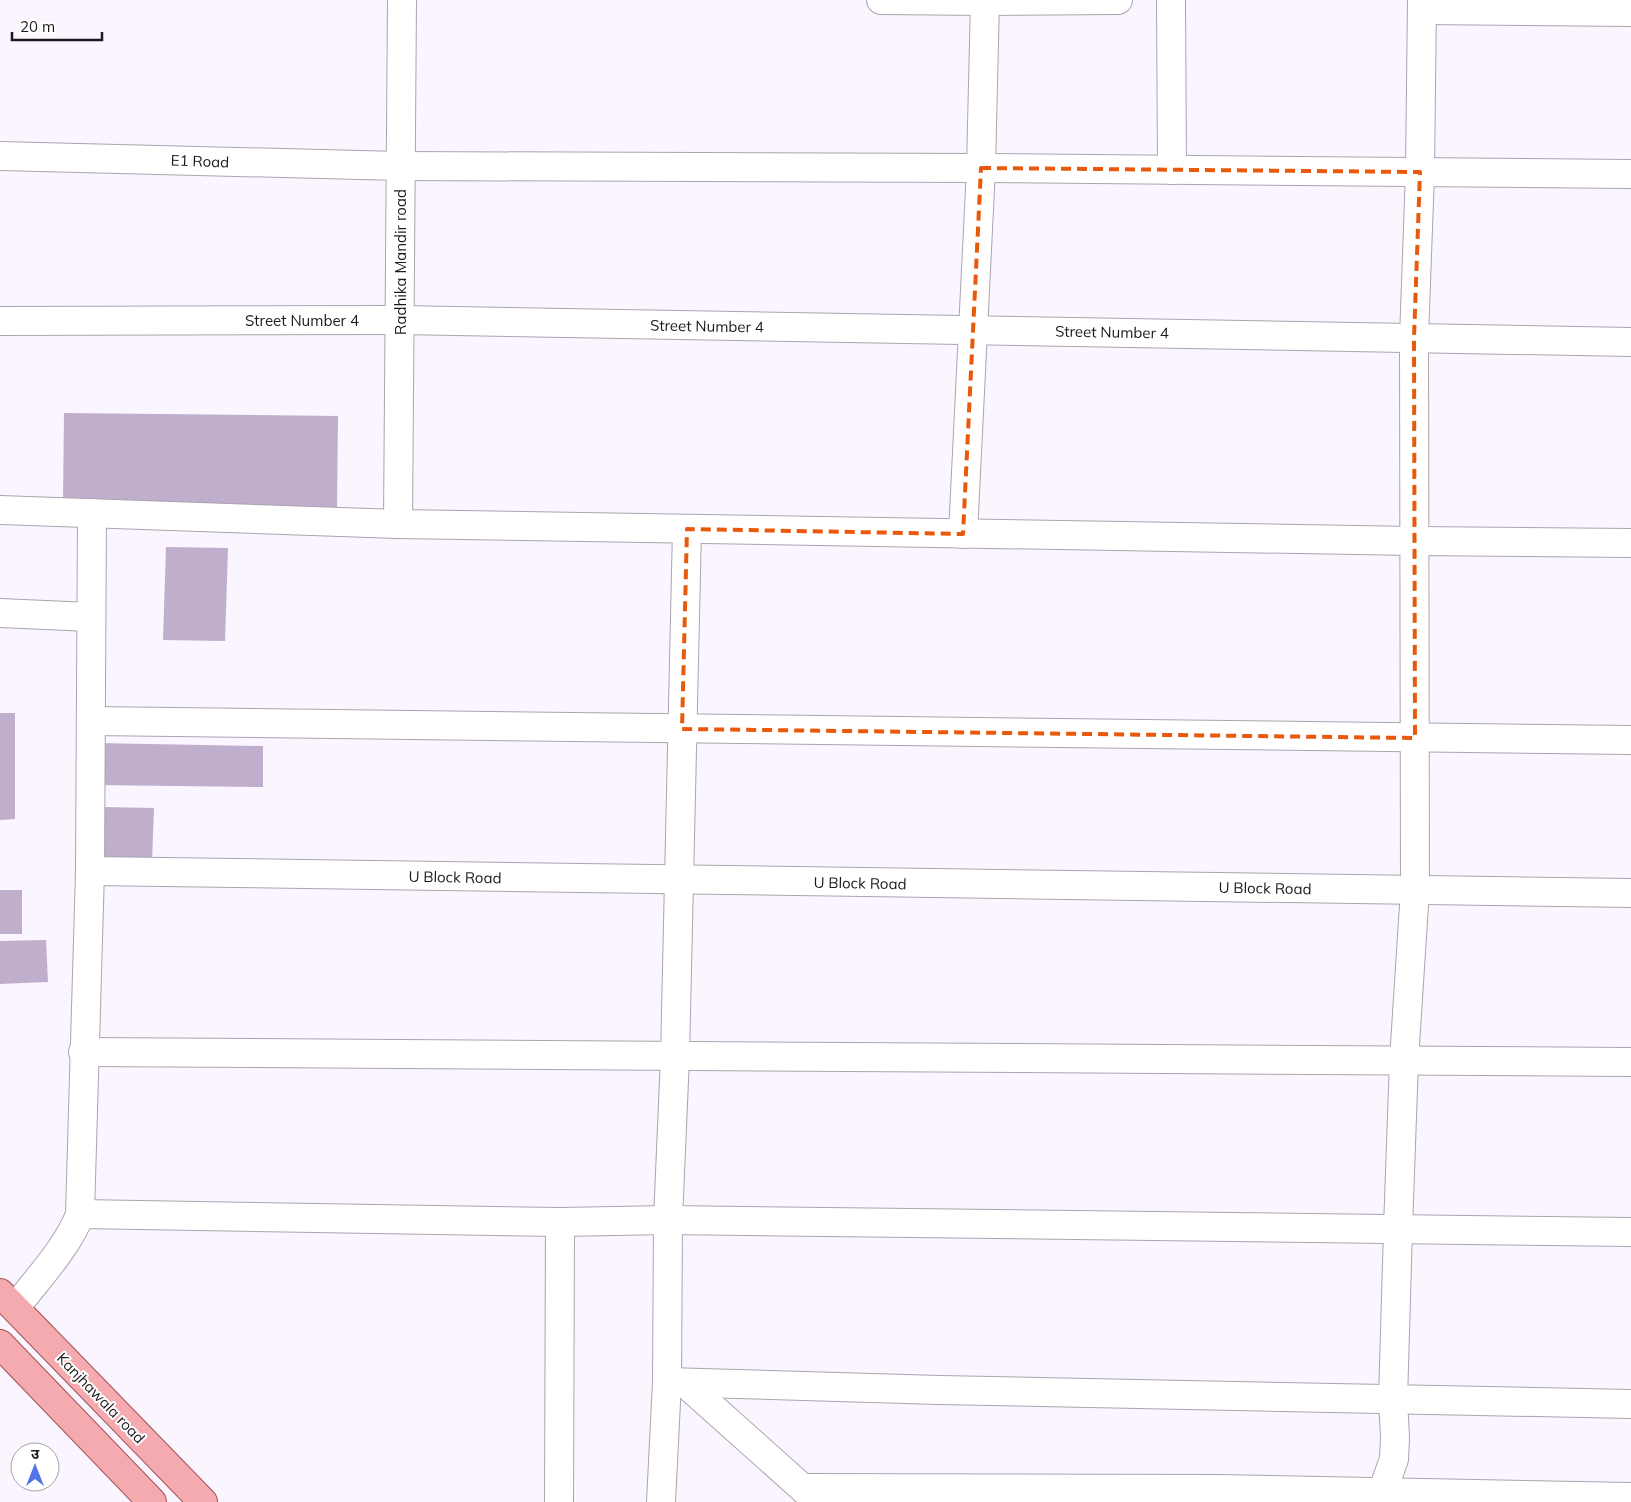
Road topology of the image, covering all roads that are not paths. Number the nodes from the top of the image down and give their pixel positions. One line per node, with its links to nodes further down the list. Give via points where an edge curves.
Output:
1 (402, 0): 9 (street, Radhika Mandir road)
2 (880, 0): 5 (street)
3 (1118, 0): 5 (street)
4 (1171, 0): 11 (street)
5 (985, 1): 10 (street)
6 (1422, 5): 7 (street); 12 (street)
7 (1631, 12)
8 (0, 156): 9 (street, E1 Road)
9 (400, 166): 10 (street, E1 Road); 14 (street, Radhika Mandir road)
10 (982, 168): 11 (street, E1 Road); 16 (street)
11 (1172, 170): 12 (street, E1 Road)
12 (1420, 172): 13 (street, E1 Road); 17 (street)
13 (1631, 174)
14 (399, 320): 15 (street, Street Number 4); 16 (street, Street Number 4); 21 (street, Radhika Mandir road)
15 (0, 321)
16 (973, 330): 17 (street, Street Number 4); 23 (street)
17 (1414, 338): 18 (street, Street Number 4); 24 (street)
18 (1631, 342)
19 (0, 510): 20 (street)
20 (92, 513): 21 (street); 27 (street)
21 (398, 524): 22 (street)
22 (687, 529): 23 (street); 29 (street)
23 (963, 534): 24 (street)
24 (1414, 541): 25 (street); 30 (street)
25 (1631, 543)
26 (0, 613): 27 (street)
27 (90, 617): 28 (street)
28 (91, 721): 29 (street); 32 (street)
29 (682, 729): 30 (street); 33 (street)
30 (1415, 738): 31 (street); 34 (street)
31 (1631, 740)
32 (90, 871): 33 (street, U Block Road); 36 (street)
33 (678, 881): 34 (street, U Block Road); 37 (street)
34 (1415, 890): 35 (street, U Block Road); 38 (street)
35 (1631, 893)
36 (84, 1052): 37 (street); 40 (street)
37 (675, 1057): 38 (street); 41 (street)
38 (1404, 1060): 39 (street); 43 (street)
39 (1631, 1062)
40 (80, 1214): 42 (street); 45 (street, via 67,1240)
41 (668, 1220): 42 (street); 43 (street); 47 (street)
42 (560, 1222): 56 (street)
43 (1398, 1229): 44 (street); 48 (street)
44 (1631, 1232)
45 (7, 1301): 55 (main road, Kanjhawala road)
46 (0, 1344): 54 (main road)
47 (676, 1382): 48 (street); 50 (street); 57 (street)
48 (1393, 1400): 49 (street); 53 (street, via 1394,1459)
49 (1631, 1404)
50 (810, 1495): 51 (street)
51 (1038, 1495): 53 (street, via 1217,1489)
52 (1631, 1497): 53 (street)
53 (1378, 1498)
54 (152, 1502)
55 (203, 1502)
56 (559, 1502)
57 (661, 1502)

